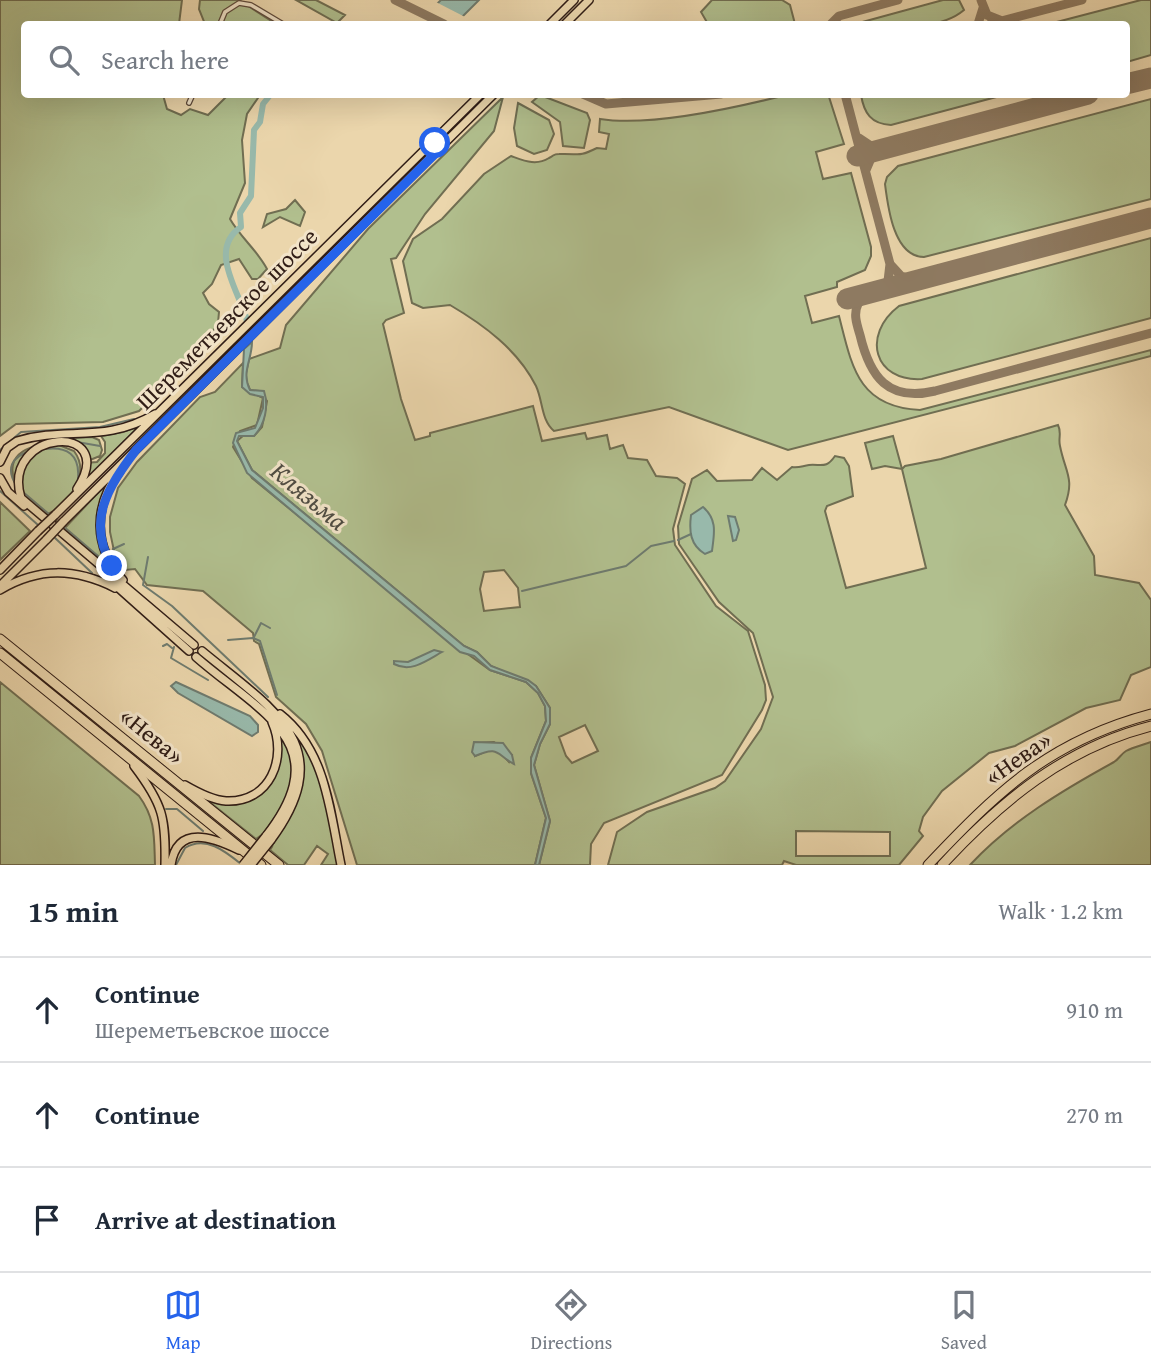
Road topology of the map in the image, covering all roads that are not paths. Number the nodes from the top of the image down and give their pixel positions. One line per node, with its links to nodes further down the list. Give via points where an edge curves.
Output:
1 (574, 0): 5 (main road)
2 (589, 0): 6 (main road)
3 (222, 21): 4 (street, via 229,7 244,3)
4 (277, 21)
5 (553, 21)
6 (568, 21)
7 (192, 98): 10 (street)
8 (475, 98): 11 (main road, Шереметьевское шоссе)
9 (490, 98): 12 (main road, Шереметьевское шоссе)
10 (190, 103)
11 (437, 139): 12 (street, via 436,145); 13 (main road, Шереметьевское шоссе)
12 (444, 145): 14 (main road, Шереметьевское шоссе)
13 (165, 407): 15 (main road, via 114,432 17,441); 17 (main road, Шереметьевское шоссе)
14 (136, 450): 19 (main road, Шереметьевское шоссе, bridge); 20 (main road, via 108,489 99,521 107,557)
15 (0, 462)
16 (0, 478): 20 (main road, via 16,500)
17 (69, 501): 18 (main road, Шереметьевское шоссе, bridge); 20 (main road, via 83,476 83,463 75,448 53,441 13,451 5,471 12,488)
18 (0, 570)
19 (0, 588): 20 (main road, via 61,571)
20 (129, 592): 22 (main road)
21 (0, 639): 29 (highway, «Нева»)
22 (192, 648)
23 (0, 653): 28 (highway, «Нева»)
24 (199, 654): 25 (main road)
25 (267, 710): 29 (main road, via 278,737 278,764 270,780 254,794 224,801); 30 (main road, via 292,736 301,774 293,807); 37 (main road, via 299,731 317,762)
26 (1151, 714): 38 (highway, «Нева», via 1088,736 1028,770 976,812)
27 (1151, 726): 39 (highway, «Нева», via 1091,747 1034,780 983,821)
28 (125, 754): 31 (highway, «Нева»); 32 (main road, via 163,812)
29 (172, 777): 36 (highway, «Нева»)
30 (268, 838): 31 (main road, bridge); 34 (main road, bridge)
31 (250, 860): 33 (main road, via 201,836 180,844); 35 (highway, «Нева»)
32 (165, 865)
33 (171, 865)
34 (243, 865)
35 (261, 865)
36 (279, 865)
37 (341, 865)
38 (928, 865)
39 (942, 865)

